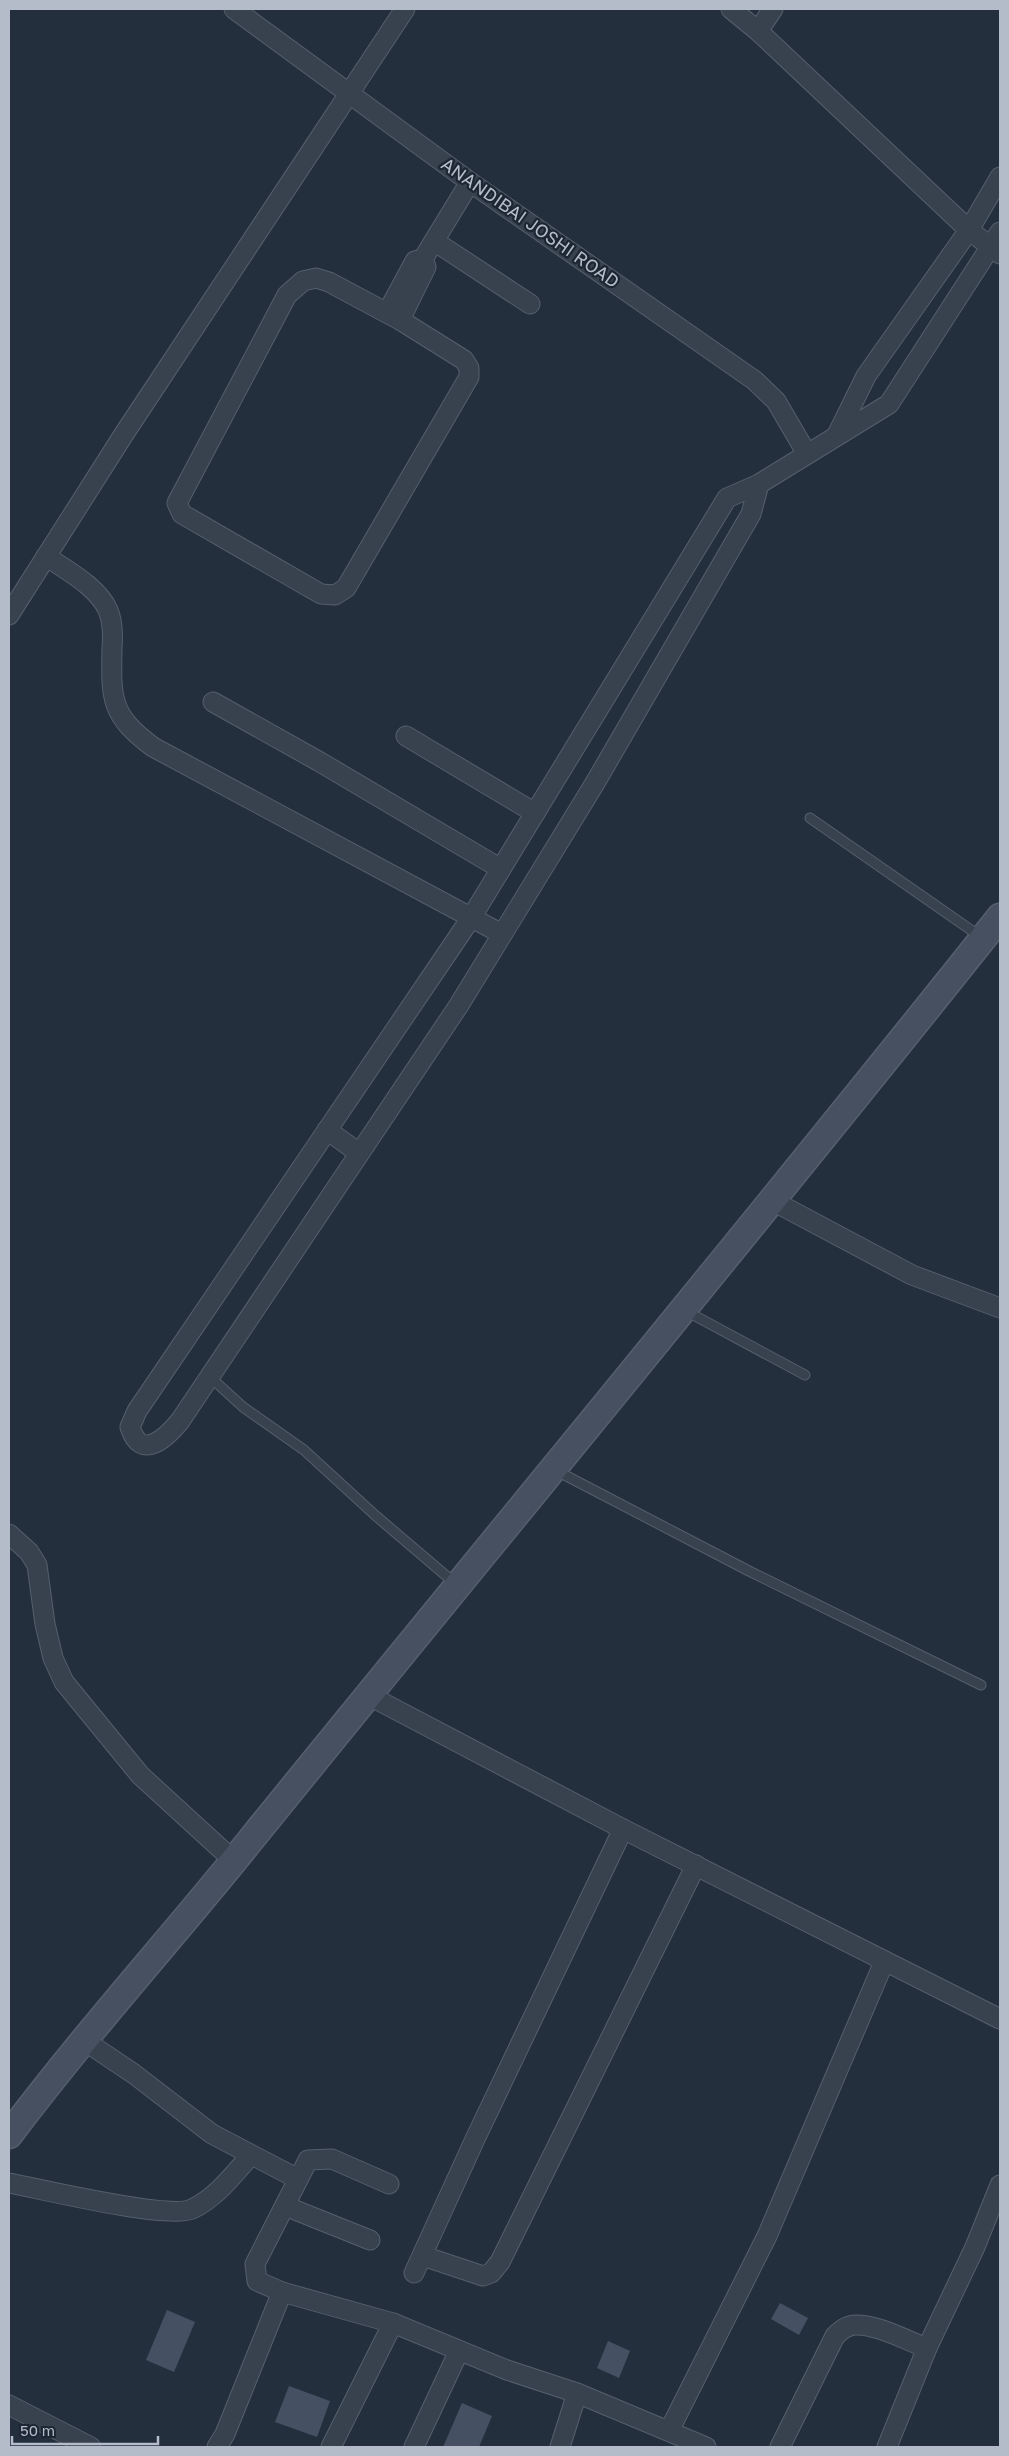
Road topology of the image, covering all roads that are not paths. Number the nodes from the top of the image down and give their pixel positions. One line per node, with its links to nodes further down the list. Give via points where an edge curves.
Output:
1 (234, 9): 6 (street, ANANDIBAI JOSHI ROAD)
2 (405, 9): 6 (street)
3 (731, 9): 5 (street)
4 (773, 9): 5 (street)
5 (758, 31): 9 (street)
6 (351, 94): 8 (street, ANANDIBAI JOSHI ROAD); 17 (street)
7 (1000, 177): 9 (street)
8 (470, 182): 10 (street); 15 (street, ANANDIBAI JOSHI ROAD, via 754,380 776,401)
9 (969, 230): 11 (street); 14 (street, via 866,376)
10 (434, 241): 12 (street); 13 (street)
11 (997, 245): 14 (street, via 889,404)
12 (530, 304)
13 (393, 317): 13 (street, via 464,360 469,368 469,377 346,588 335,595 321,594 182,514 177,503 287,295 303,281 316,278)
14 (837, 434): 15 (street)
15 (807, 454): 16 (street)
16 (759, 484): 21 (street, via 726,498); 26 (street, via 751,514 595,783)
17 (46, 556): 18 (street); 25 (street, via 99,596 108,611 113,631 111,686 118,713 136,734 153,747)
18 (9, 614)
19 (213, 702): 23 (street)
20 (406, 736): 21 (street)
21 (535, 813): 23 (street)
22 (810, 818): 27 (lane)
23 (501, 869): 25 (street)
24 (1000, 917): 27 (street)
25 (471, 918): 26 (street); 28 (street)
26 (502, 934): 29 (street, via 459,1005)
27 (984, 938): 30 (street)
28 (327, 1130): 29 (street); 34 (street, via 137,1411 130,1428 133,1436 149,1446 169,1435)
29 (359, 1153): 34 (street)
30 (773, 1201): 31 (street, via 912,1275); 32 (street)
31 (1000, 1308)
32 (684, 1310): 33 (lane); 35 (street)
33 (805, 1375)
34 (209, 1376): 37 (lane, via 243,1407 304,1450)
35 (552, 1469): 37 (street); 38 (lane)
36 (9, 1534): 41 (street, via 29,1552 37,1565 45,1624 53,1658 64,1682 140,1775)
37 (457, 1585): 39 (street)
38 (981, 1684)
39 (368, 1695): 40 (street); 41 (street)
40 (623, 1829): 42 (street); 54 (street)
41 (234, 1861): 45 (street)
42 (696, 1865): 43 (street); 54 (street, via 500,2262 492,2273 483,2276)
43 (884, 1962): 44 (street); 62 (street, via 767,2236)
44 (1000, 2020)
45 (85, 2041): 46 (street); 47 (street, via 212,2134)
46 (9, 2135)
47 (251, 2155): 48 (street); 49 (street, via 213,2196 191,2210 176,2212 149,2210)
48 (298, 2179): 50 (street, via 308,2160 319,2158 332,2159); 52 (street)
49 (9, 2183)
50 (389, 2184)
51 (1000, 2185): 58 (street, via 975,2247)
52 (285, 2206): 53 (street); 56 (street, via 255,2264 258,2281)
53 (370, 2240)
54 (422, 2256): 55 (street)
55 (414, 2273)
56 (282, 2292): 57 (street); 65 (street, via 225,2434)
57 (393, 2323): 59 (street); 66 (street)
58 (927, 2348): 70 (street, via 871,2327 855,2325 845,2328 835,2336); 71 (street)
59 (459, 2351): 60 (street); 67 (street)
60 (577, 2393): 62 (street); 68 (street)
61 (9, 2405): 63 (street)
62 (669, 2431): 69 (street)
63 (71, 2442): 64 (street)
64 (91, 2447)
65 (216, 2447)
66 (331, 2447)
67 (414, 2447)
68 (560, 2447)
69 (706, 2447)
70 (780, 2447)
71 (887, 2447)

